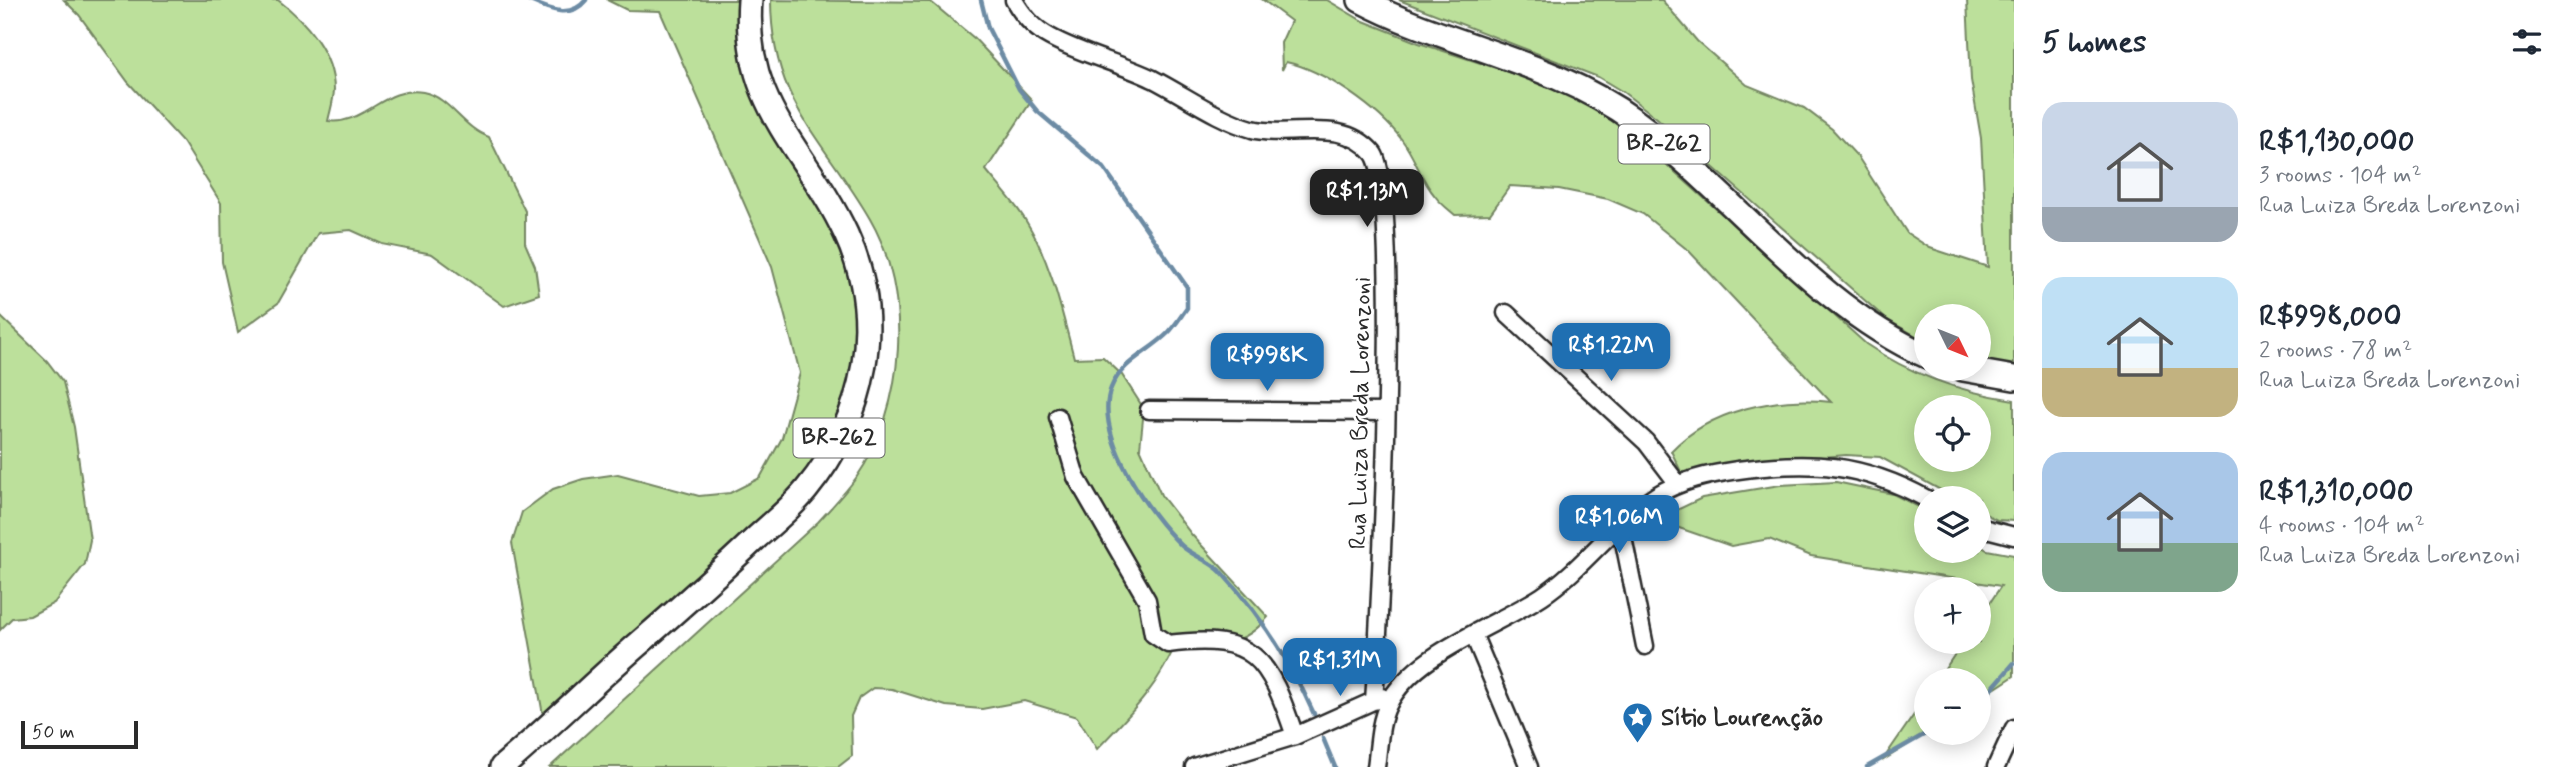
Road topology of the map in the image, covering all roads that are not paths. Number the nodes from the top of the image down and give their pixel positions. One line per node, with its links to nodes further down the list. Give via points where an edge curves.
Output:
1 (750, 0): 22 (highway, BR-262, via 753,58 765,102 834,209 867,293 870,329 858,395 824,466 805,491)
2 (1014, 0): 9 (street, Rua Luiza Breda Lorenzoni, via 1030,23 1049,37 1152,79 1236,124 1273,132 1337,132 1372,151 1380,164 1385,200)
3 (1360, 0): 5 (highway, BR-262, via 1399,19 1541,69 1612,105 1662,143 1828,291)
4 (1506, 313): 11 (street, via 1646,442)
5 (1914, 349)
6 (1992, 374): 7 (highway)
7 (2014, 378)
8 (1149, 410): 9 (street)
9 (1386, 412): 19 (street, Rua Luiza Breda Lorenzoni)
10 (1058, 417): 21 (street, via 1076,477 1141,587 1157,639 1168,644 1221,640 1256,656 1278,692)
11 (1678, 484): 12 (street, via 1724,472 1816,464 1866,472); 13 (street, via 1642,506)
12 (1914, 493)
13 (1621, 527): 16 (street, via 1567,578); 17 (street)
14 (1991, 530): 15 (street)
15 (2014, 536)
16 (1474, 636): 18 (street, via 1414,672); 25 (street)
17 (1645, 646)
18 (1397, 690): 19 (street); 24 (street, via 1384,717)
19 (1374, 701): 21 (street)
20 (2014, 728): 26 (street)
21 (1295, 736): 23 (street)
22 (502, 767)
23 (1194, 767)
24 (1377, 767)
25 (1529, 767)
26 (1996, 767)

